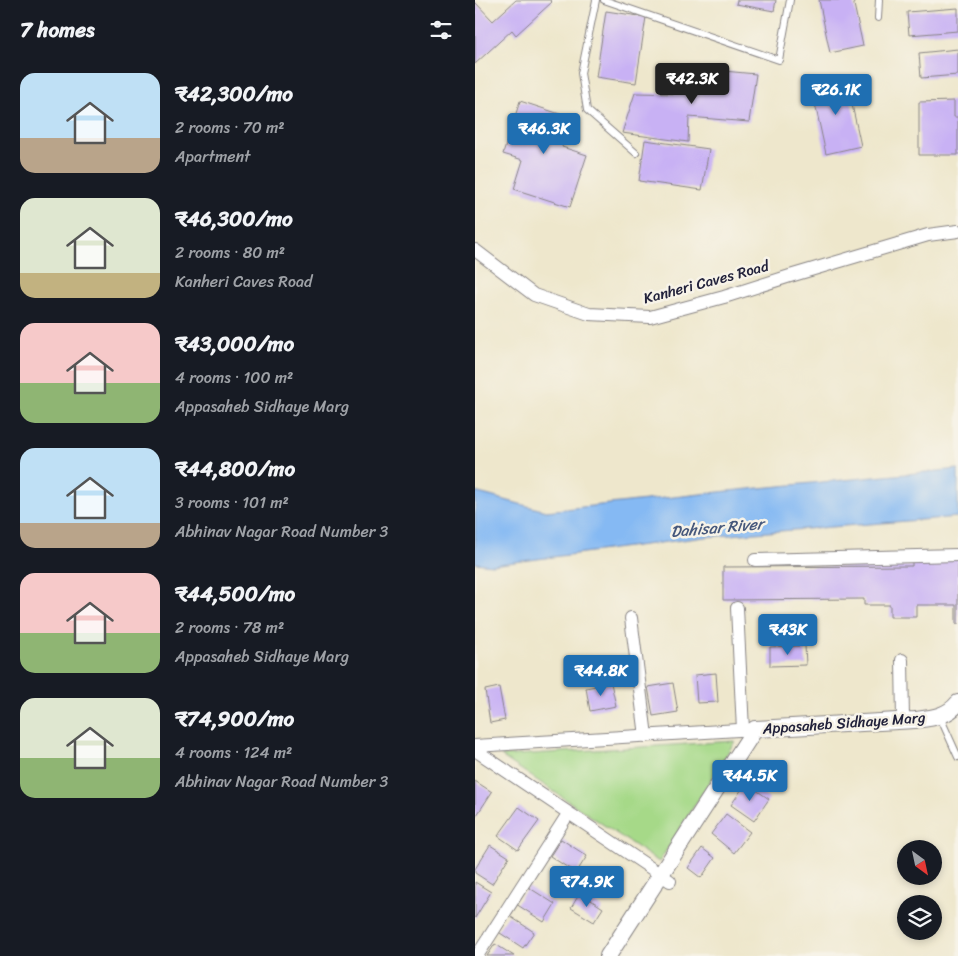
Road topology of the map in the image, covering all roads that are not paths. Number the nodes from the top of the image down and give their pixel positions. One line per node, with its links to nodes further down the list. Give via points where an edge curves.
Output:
1 (596, 0): 6 (lane, via 581,73 587,110)
2 (604, 0): 3 (lane, via 779,60)
3 (790, 0)
4 (879, 0): 5 (lane)
5 (878, 18)
6 (636, 154)
7 (958, 230): 8 (street, Kanheri Caves Road, via 911,240 650,317 589,314 534,295)
8 (475, 250)
9 (958, 555): 10 (street)
10 (755, 560)
11 (737, 608): 17 (street)
12 (631, 618): 18 (street)
13 (902, 660): 16 (street)
14 (958, 703): 15 (street, Appasaheb Sidhaye Marg)
15 (940, 716): 16 (street, Appasaheb Sidhaye Marg); 21 (lane)
16 (903, 720): 17 (street, Appasaheb Sidhaye Marg)
17 (754, 730): 18 (street); 23 (street)
18 (646, 736): 19 (street)
19 (475, 746)
20 (475, 750): 22 (street)
21 (958, 757)
22 (568, 814): 23 (street); 25 (street)
23 (665, 878): 24 (street)
24 (615, 955)
25 (477, 956)

